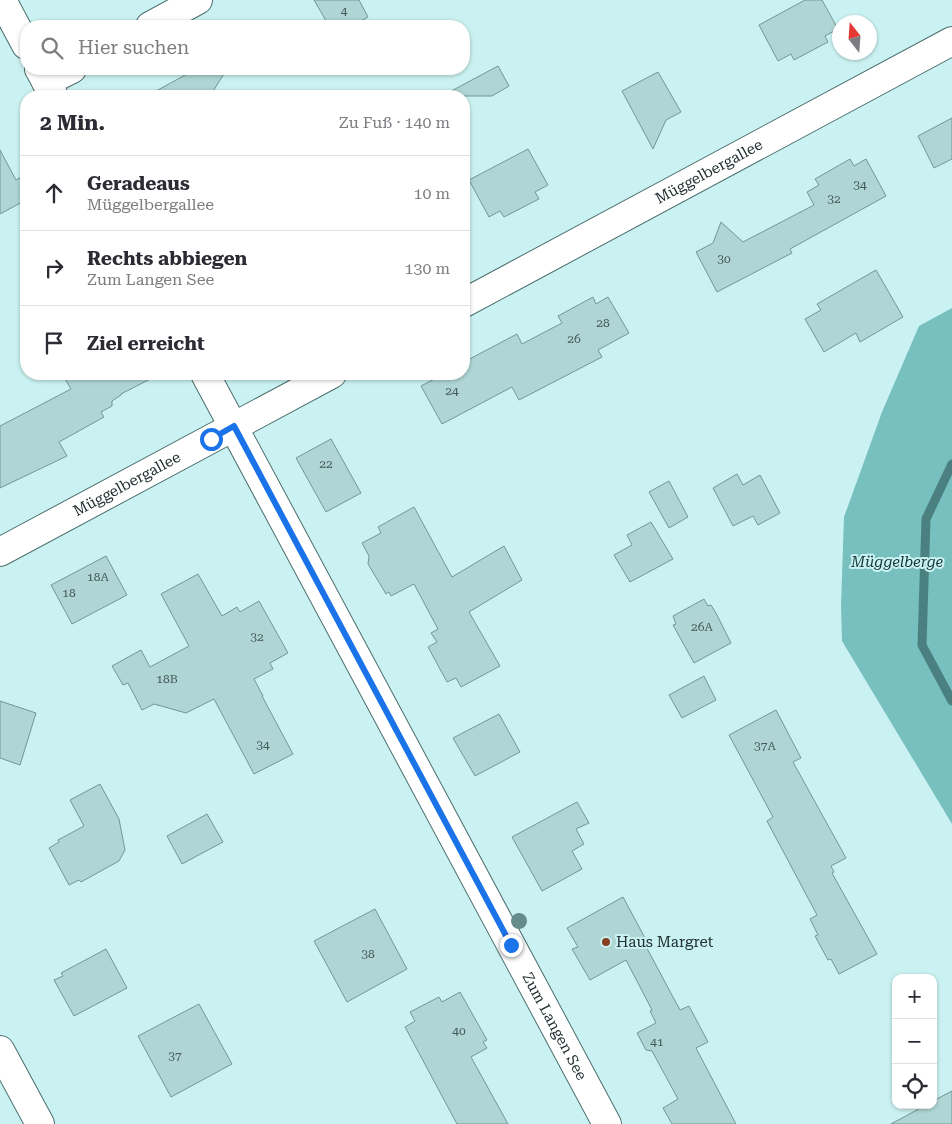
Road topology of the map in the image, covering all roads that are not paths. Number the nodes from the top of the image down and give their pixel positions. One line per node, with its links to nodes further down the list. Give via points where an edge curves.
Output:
1 (2, 0): 4 (street)
2 (198, 0): 3 (street)
3 (161, 20)
4 (20, 34)
5 (952, 41): 8 (street, Müggelbergallee)
6 (60, 75): 7 (street)
7 (46, 82)
8 (470, 300)
9 (208, 380): 11 (street, Zum Langen See)
10 (321, 380): 11 (street, Müggelbergallee)
11 (234, 426): 12 (street, Müggelbergallee); 15 (street, Zum Langen See)
12 (0, 552)
13 (0, 1050): 14 (street)
14 (40, 1124)
15 (607, 1124)

